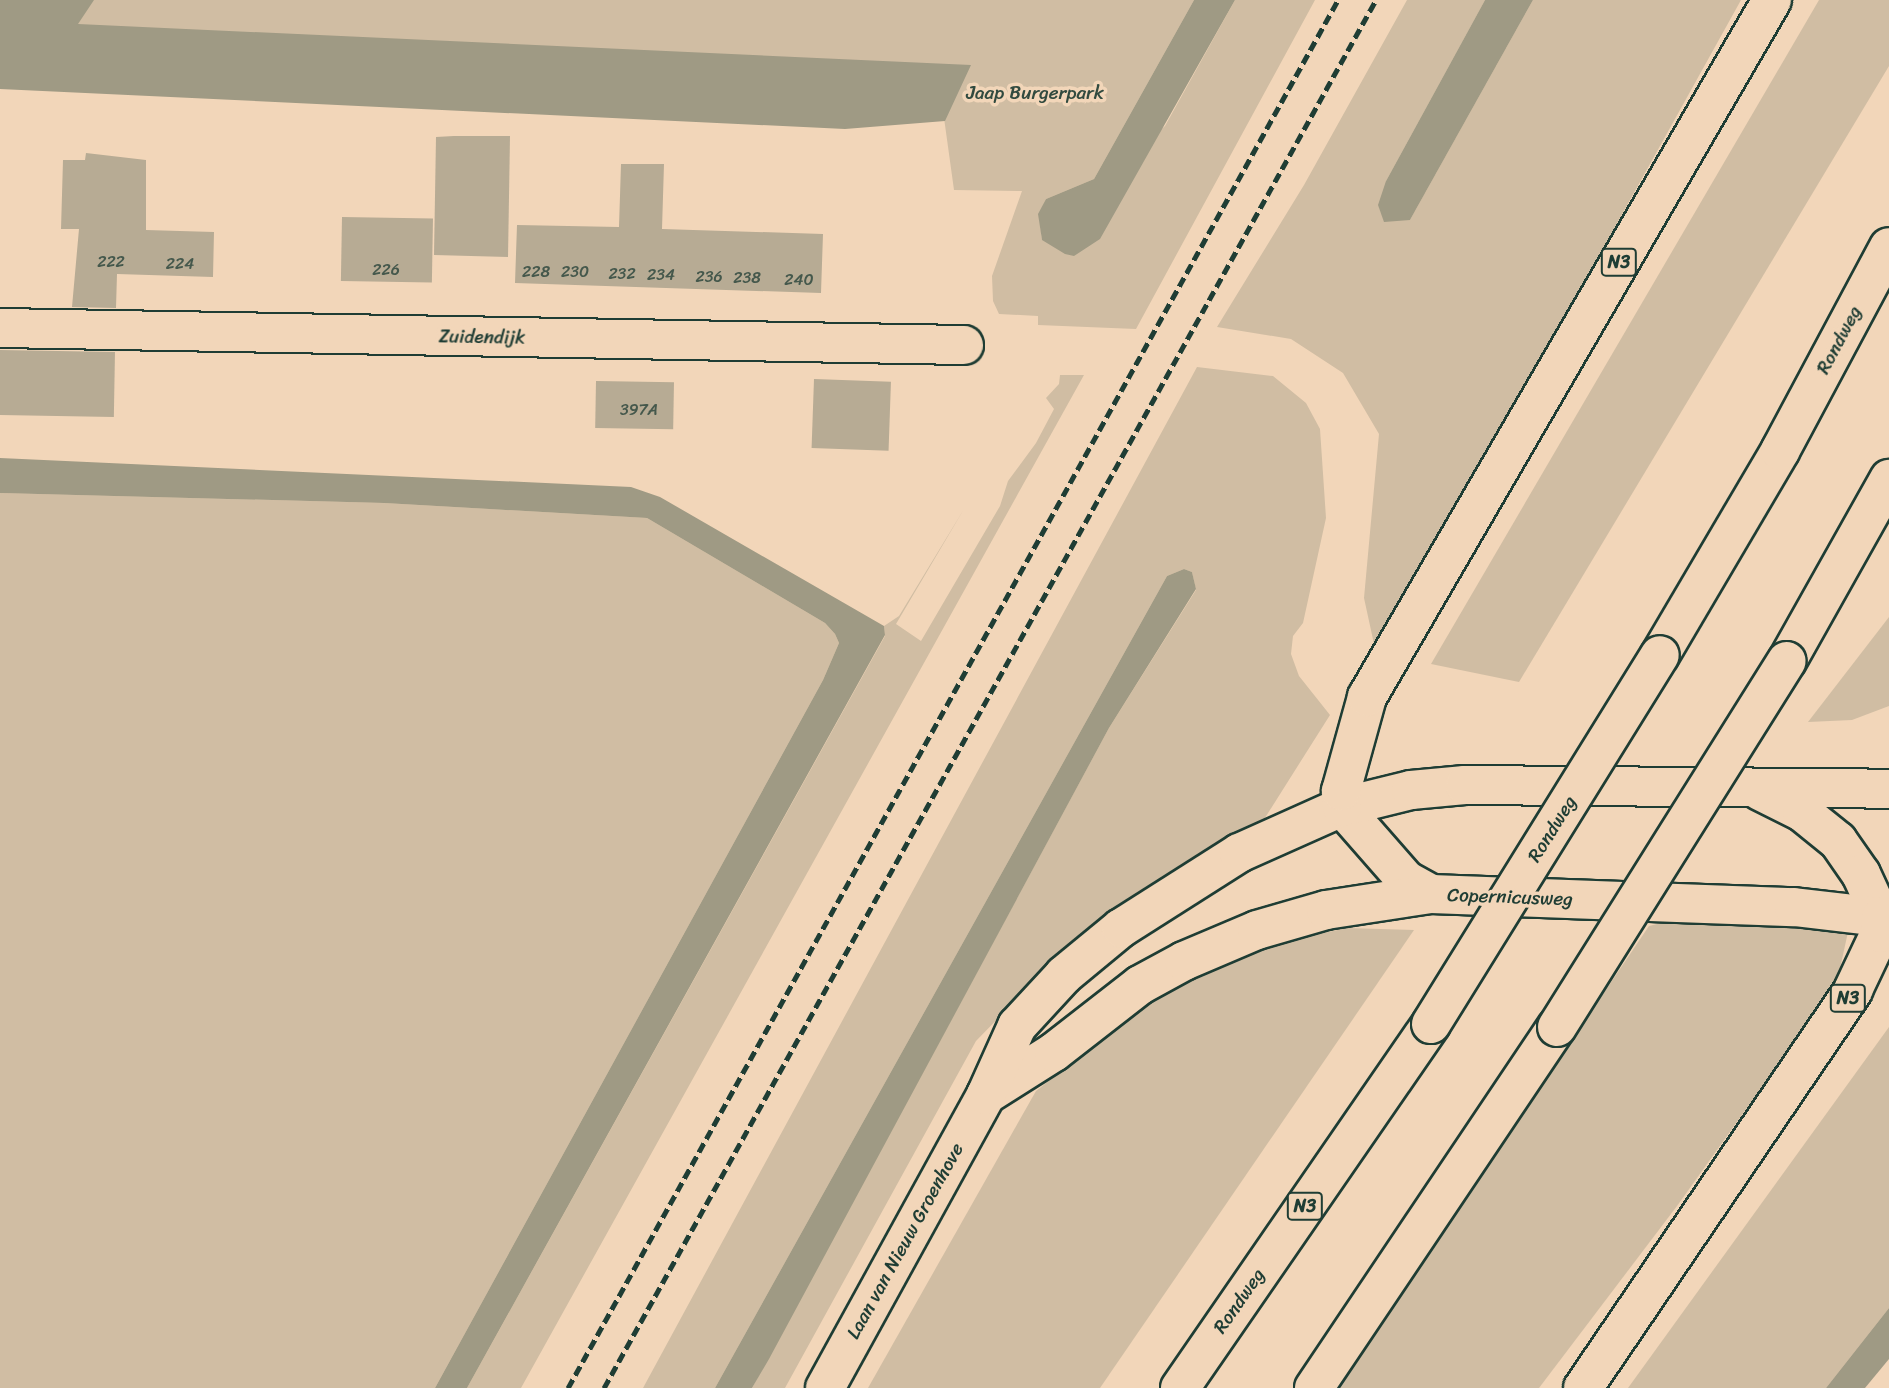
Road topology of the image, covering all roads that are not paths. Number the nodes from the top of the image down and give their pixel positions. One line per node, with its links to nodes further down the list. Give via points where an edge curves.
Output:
1 (1772, 0): 8 (main road, N3, via 1367,697 1341,791)
2 (1889, 247): 15 (main road, Rondweg / N3, bridge, via 1780,451 1660,655 1431,1024)
3 (0, 328): 4 (main road, Zuidendijk)
4 (964, 345)
5 (1889, 479): 16 (main road, bridge, via 1787,661 1558,1027)
6 (1755, 789): 7 (main road); 8 (main road, via 1465,785 1410,790); 9 (main road, via 1823,826)
7 (1889, 789)
8 (1342, 807): 10 (main road, Copernicusweg, via 1406,880); 13 (main road, Laan van Nieuw Groenhove, via 1239,853 1121,928 1064,975 1017,1026)
9 (1875, 869): 11 (main road, Copernicusweg); 12 (main road)
10 (1431, 894): 11 (main road, Copernicusweg); 13 (main road, Laan van Nieuw Groenhove, via 1326,910 1257,930 1184,961 1140,985 1054,1052)
11 (1794, 907): 12 (main road, Copernicusweg)
12 (1885, 917): 17 (main road, N3, via 1853,990)
13 (986, 1095): 14 (main road, Laan van Nieuw Groenhove)
14 (825, 1388)
15 (1180, 1388)
16 (1314, 1388)
17 (1583, 1388)

